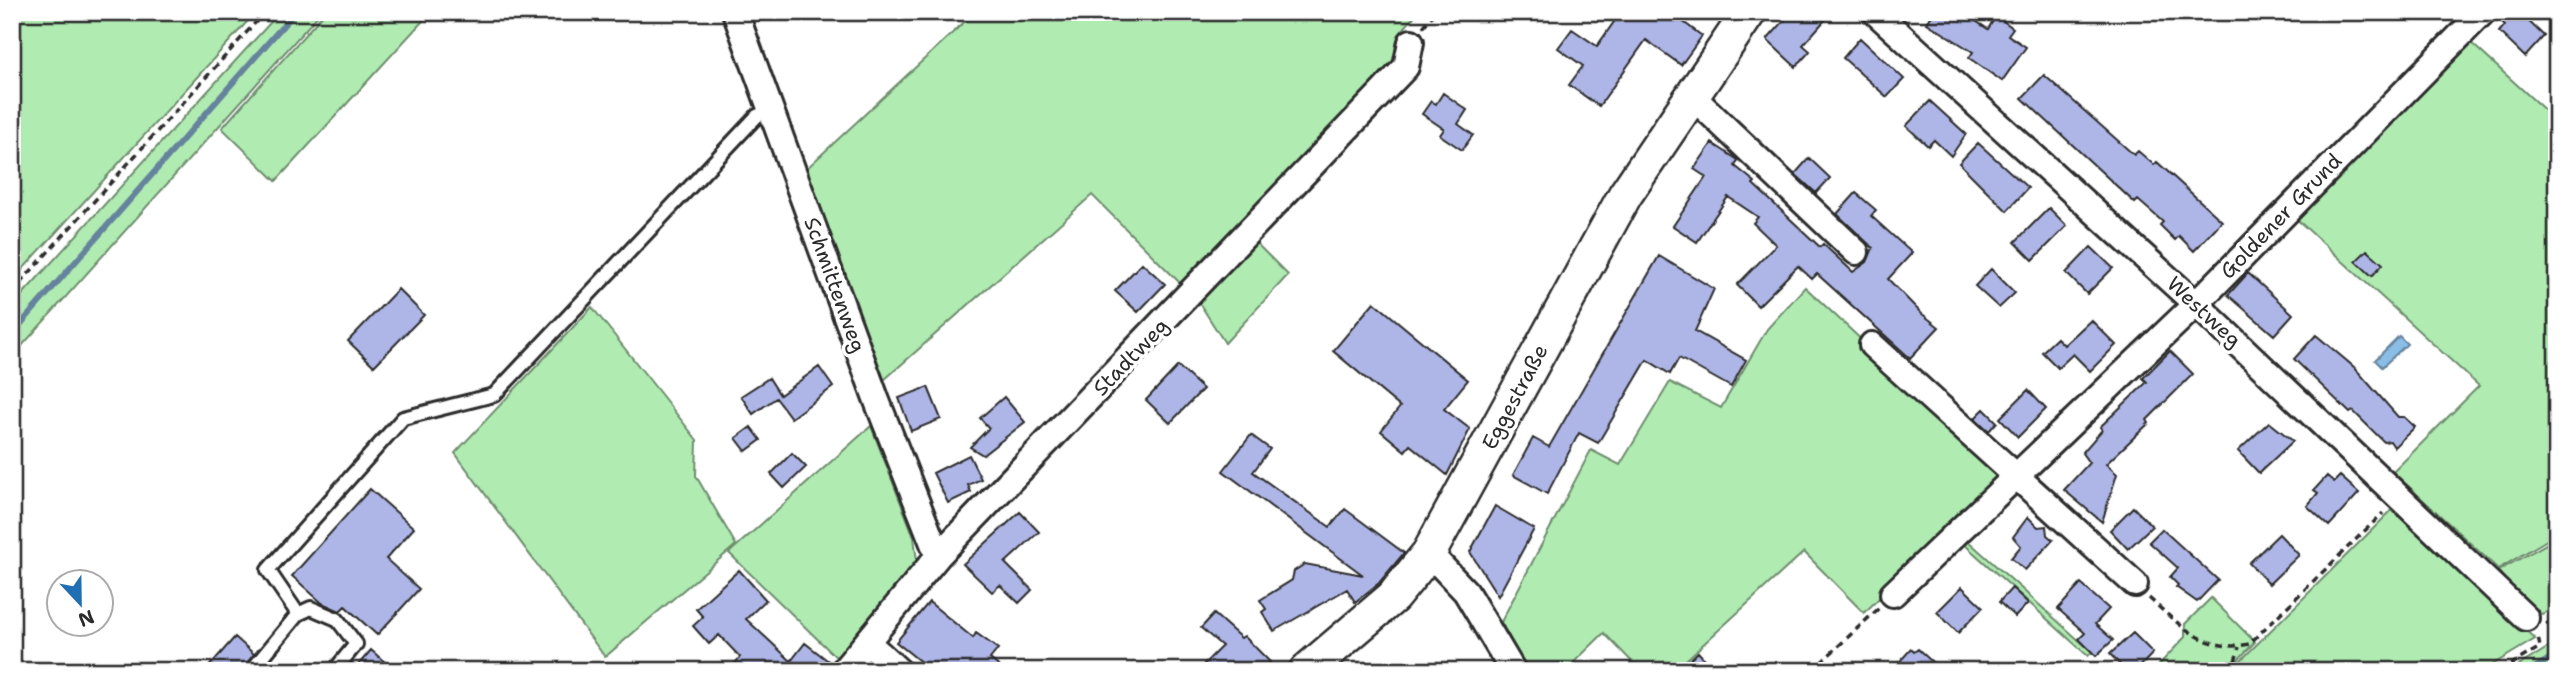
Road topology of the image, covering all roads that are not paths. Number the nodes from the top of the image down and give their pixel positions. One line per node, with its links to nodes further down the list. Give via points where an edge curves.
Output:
1 (735, 12): 7 (street, Schmittenweg)
2 (1749, 12): 6 (main road, Eggestraße)
3 (1875, 12): 9 (street, Westweg)
4 (2483, 12): 9 (street, Goldener Grund)
5 (1411, 42): 13 (street, Stadtweg, via 1406,67)
6 (1692, 96): 8 (street); 12 (main road, Eggestraße, via 1625,195)
7 (771, 110): 13 (street, Schmittenweg); 16 (lane, via 757,116 494,395 402,418 268,570)
8 (1856, 252)
9 (2196, 304): 11 (street, Goldener Grund); 17 (street, Westweg)
10 (1872, 345): 11 (street)
11 (2016, 476): 14 (street); 15 (street, Goldener Grund)
12 (1429, 553): 23 (main road, Eggestraße, via 1393,597); 24 (street, via 1466,592)
13 (938, 556): 18 (street, Stadtweg)
14 (2135, 584)
15 (1893, 594)
16 (298, 614): 19 (lane); 20 (lane, via 311,608 337,619 356,644)
17 (2531, 622)
18 (867, 642): 21 (street, Stadtweg); 22 (street)
19 (251, 671)
20 (334, 671)
21 (843, 671)
22 (900, 671)
23 (1306, 671)
24 (1513, 671)

